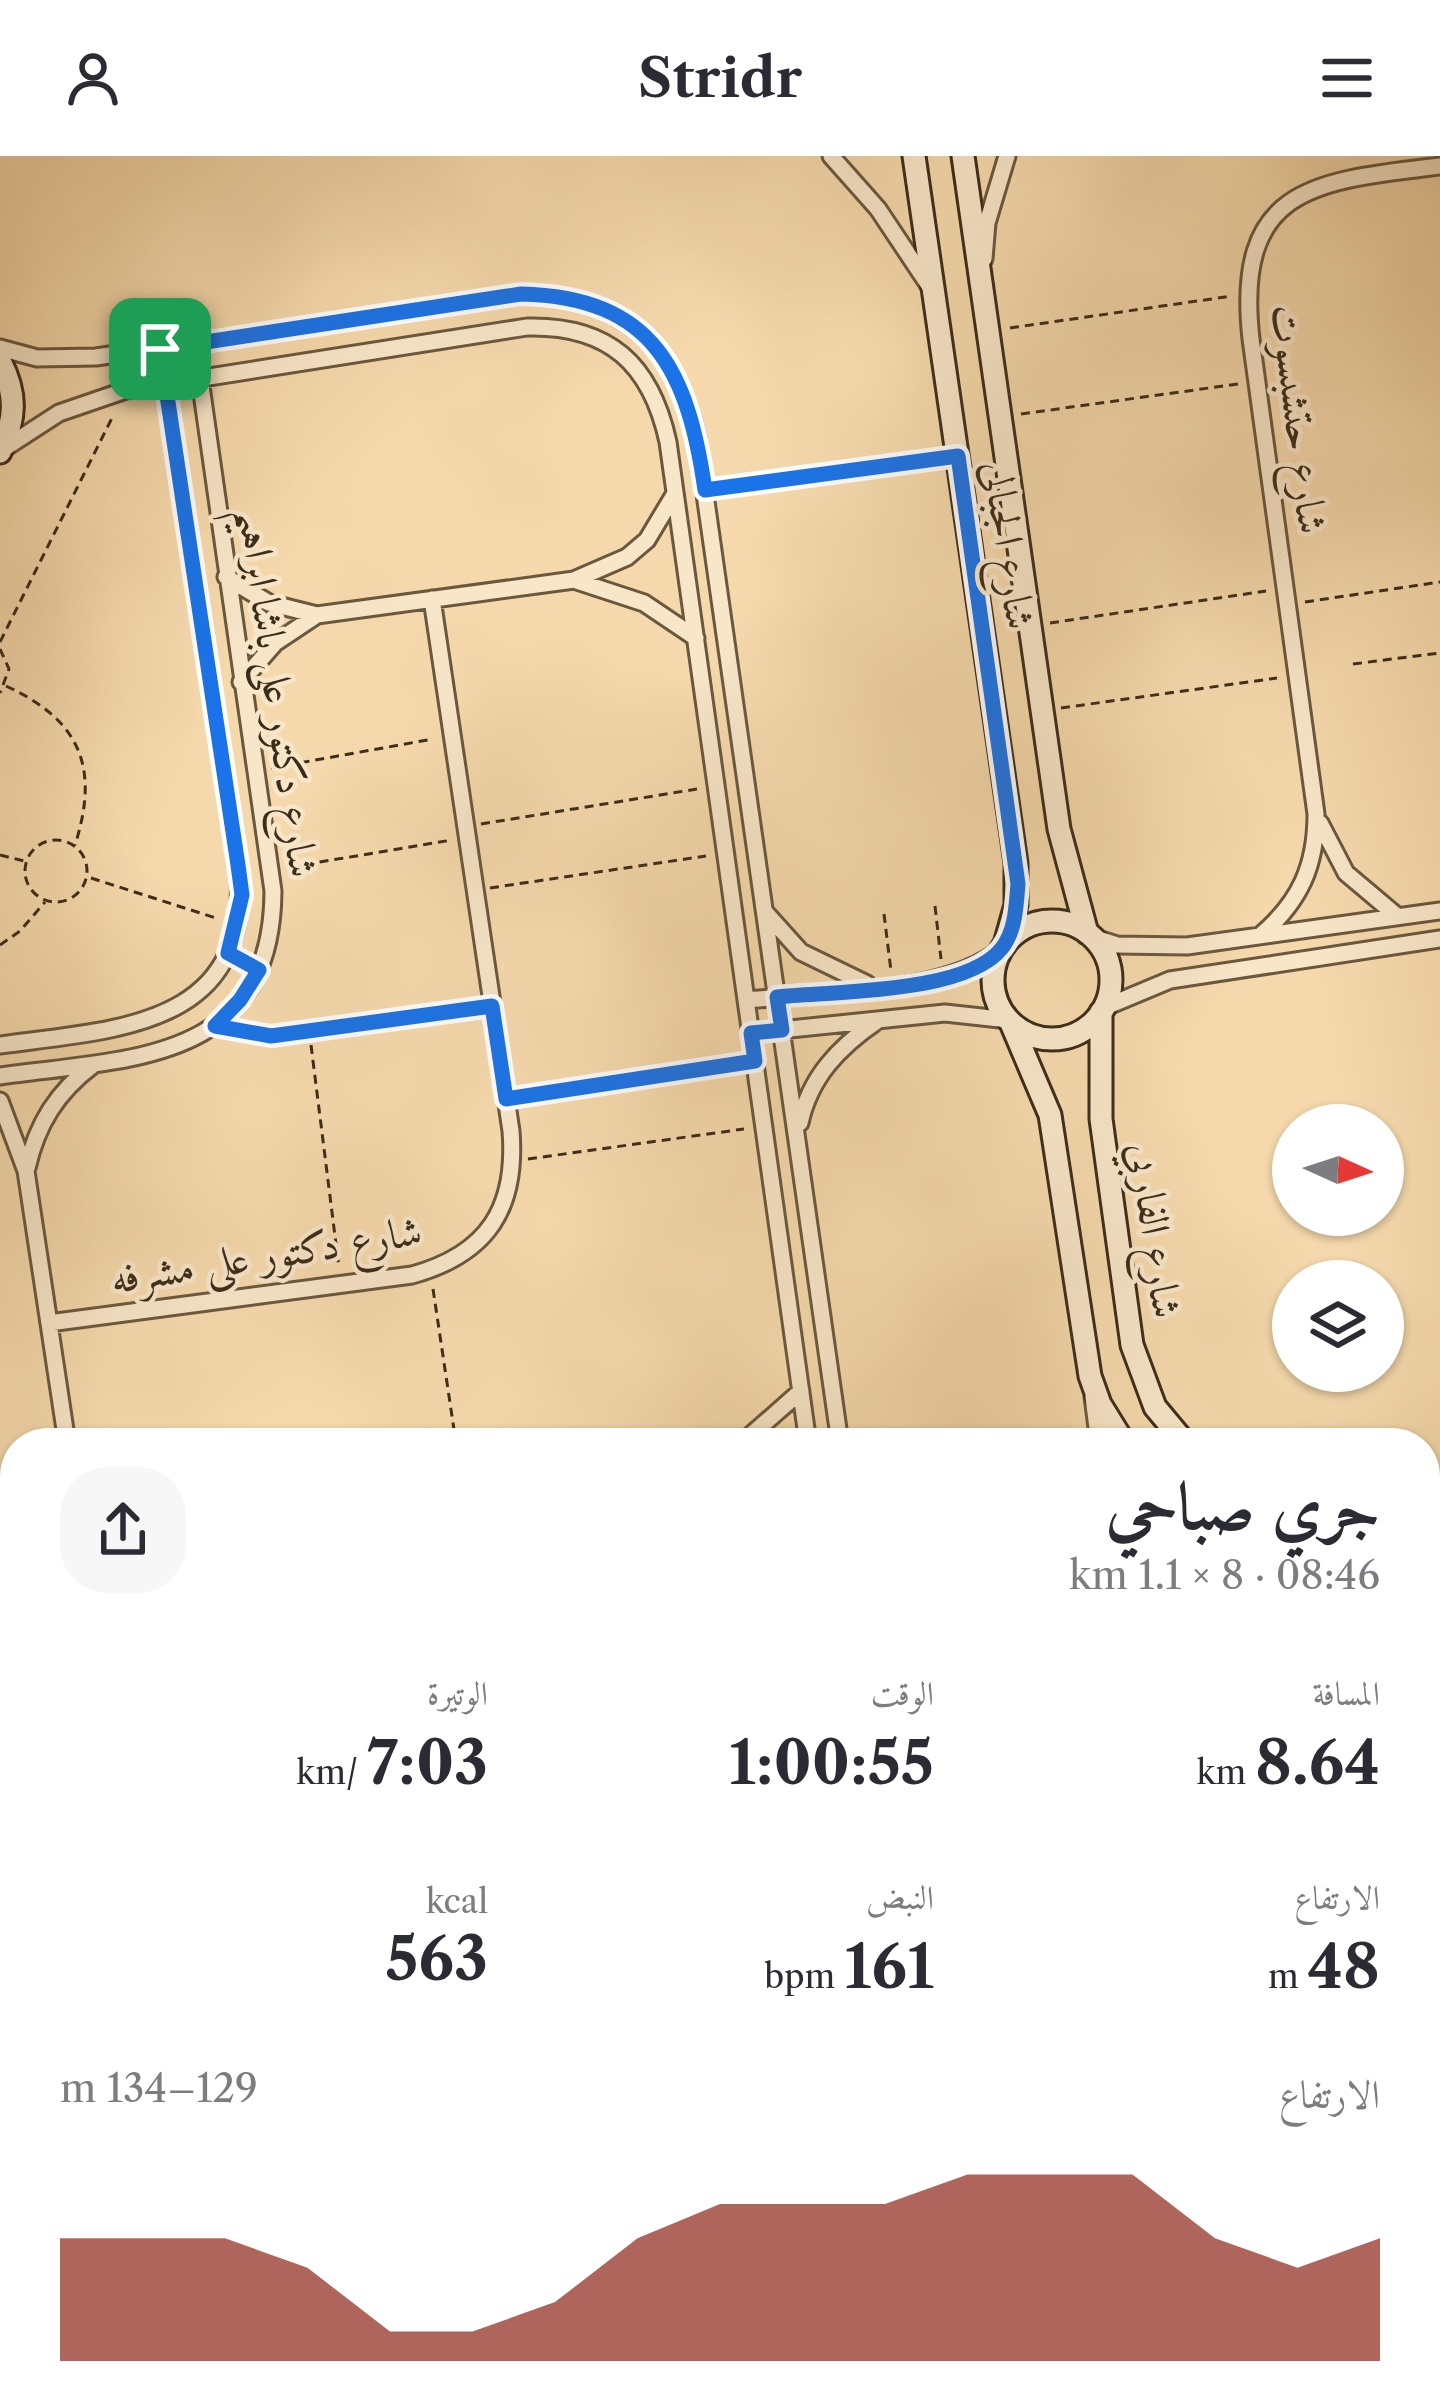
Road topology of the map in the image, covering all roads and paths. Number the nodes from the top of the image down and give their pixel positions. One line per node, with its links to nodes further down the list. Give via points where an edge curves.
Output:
1 (831, 156): 8 (street, via 878,209)
2 (914, 156): 8 (street, شارع الجبالى)
3 (964, 156): 6 (street, شارع الجبالى)
4 (1007, 156): 6 (street, via 987,223)
5 (1440, 166): 7 (street, شارع حتشبسوت, via 1337,180 1289,202 1257,243)
6 (981, 286): 9 (street, شارع الجبالى)
7 (1246, 294): 9 (path); 15 (street, شارع حتشبسوت)
8 (935, 296): 22 (street, شارع الجبالى)
9 (987, 332): 18 (street, شارع الجبالى)
10 (195, 344): 12 (street); 14 (street, شارع دكتور على باشا ابراهيم); 19 (street, via 552,295 610,312 658,350 689,402)
11 (0, 348): 12 (street, via 67,360)
12 (160, 349): 16 (street, شارع دكتور على باشا ابراهيم)
13 (0, 361): 21 (street, via 14,404)
14 (199, 379): 16 (street); 20 (street, via 556,326 584,332 633,364 651,387); 25 (street, شارع دكتور على باشا ابراهيم)
15 (1257, 381): 18 (path); 28 (street, شارع حتشبسوت)
16 (166, 384): 17 (street); 59 (street, شارع دكتور على باشا ابراهيم, via 238,865)
17 (126, 391): 21 (street, via 59,413); 33 (path)
18 (1000, 417): 31 (street, شارع الجبالى)
19 (698, 438): 20 (street); 23 (street)
20 (668, 442): 24 (street)
21 (0, 452)
22 (958, 456): 23 (path); 64 (street, شارع الجبالى, via 1018,884)
23 (705, 490): 55 (street)
24 (675, 493): 26 (street, via 647,540); 32 (street)
25 (226, 577): 30 (street, via 269,603); 37 (street, شارع دكتور على باشا ابراهيم)
26 (574, 580): 29 (street); 32 (street, via 644,603)
27 (1440, 583): 28 (path)
28 (1286, 596): 31 (path); 36 (street, شارع حتشبسوت)
29 (432, 599): 30 (street); 41 (street, شارع دكتور على مشرفه)
30 (317, 615): 37 (street, via 274,643)
31 (1030, 626): 40 (street, شارع الجبالى)
32 (696, 638): 43 (street)
33 (0, 646): 38 (path)
34 (1440, 653): 35 (path)
35 (1352, 664)
36 (1297, 675): 40 (path); 44 (street, شارع حتشبسوت)
37 (241, 682): 42 (street, شارع دكتور على باشا ابراهيم)
38 (6, 686): 39 (path); 46 (path, via 42,702 69,731 85,767 87,807)
39 (0, 693)
40 (1042, 711): 60 (street, شارع الجبالى, via 1063,848)
41 (452, 736): 42 (path); 45 (street, شارع دكتور على مشرفه)
42 (254, 771): 50 (street, شارع دكتور على باشا ابراهيم)
43 (716, 786): 45 (path); 47 (street)
44 (1316, 814): 58 (street, شارع حتشبسوت, via 1346,873); 61 (street, شارع حتشبسوت, via 1299,894)
45 (466, 832): 50 (path); 52 (street, شارع دكتور على مشرفه)
46 (75, 845): 49 (path, via 50,839); 51 (path)
47 (726, 853): 52 (path); 70 (street)
48 (0, 855): 49 (path)
49 (26, 861): 53 (path, via 28,885)
50 (270, 870): 66 (street, شارع دكتور على باشا ابراهيم, via 273,918)
51 (87, 877): 53 (path, via 72,898); 59 (path)
52 (475, 890): 71 (street, شارع دكتور على مشرفه)
53 (46, 901): 63 (path)
54 (935, 906): 67 (path)
55 (764, 911): 68 (street, via 824,967); 69 (street)
56 (1440, 911): 58 (street)
57 (884, 914): 68 (path)
58 (1396, 916): 61 (street)
59 (238, 925): 65 (street, شارع دكتور على باشا ابراهيم)
60 (1089, 935): 61 (street, via 1164,947); 64 (street, via 1044,921); 72 (street, via 1111,978)
61 (1261, 935)
62 (1440, 939): 72 (street, via 1170,980)
63 (0, 945)
64 (1004, 946): 67 (street, via 985,964); 74 (street, via 993,977)
65 (228, 953): 66 (street); 79 (street, شارع دكتور على باشا ابراهيم, via 194,998 157,1019)
66 (259, 970): 75 (street, شارع دكتور على باشا ابراهيم)
67 (944, 978): 68 (street)
68 (884, 986): 69 (street)
69 (777, 997): 70 (street); 76 (street)
70 (746, 1000): 78 (street)
71 (492, 1006): 77 (street); 83 (street, شارع دكتور على مشرفه)
72 (1102, 1010): 74 (street, via 1059,1039); 101 (street, شارع الفاربي, via 1101,1119 1132,1345 1155,1407)
73 (880, 1019): 74 (street, via 945,1013); 76 (street); 86 (street, via 815,1081)
74 (1010, 1022): 92 (street, شارع الفاربي, via 1050,1115)
75 (215, 1026): 77 (street, via 251,1036); 81 (street, شارع دكتور على باشا ابراهيم, via 176,1048)
76 (782, 1030): 78 (street); 86 (street)
77 (309, 1032): 90 (path)
78 (751, 1033): 80 (street)
79 (0, 1045)
80 (755, 1061): 83 (path); 85 (street)
81 (97, 1063): 82 (street, شارع دكتور على باشا ابراهيم); 88 (street, via 57,1098)
82 (0, 1076)
83 (506, 1099): 87 (street, شارع دكتور على مشرفه)
84 (0, 1101): 88 (street)
85 (764, 1126): 87 (path); 93 (street)
86 (796, 1138): 98 (street)
87 (514, 1161): 89 (street, شارع دكتور على مشرفه, via 496,1220 468,1250)
88 (26, 1171): 91 (street)
89 (430, 1270): 90 (street, شارع دكتور على مشرفه); 95 (path)
90 (341, 1285): 91 (street, شارع دكتور على مشرفه)
91 (49, 1322): 94 (street)
92 (1090, 1376): 99 (street); 100 (street, شارع الفاربي)
93 (801, 1391): 96 (street); 97 (street)
94 (65, 1428)
95 (454, 1428)
96 (759, 1428)
97 (806, 1428)
98 (837, 1428)
99 (1097, 1428)
100 (1116, 1428)
101 (1172, 1428)

